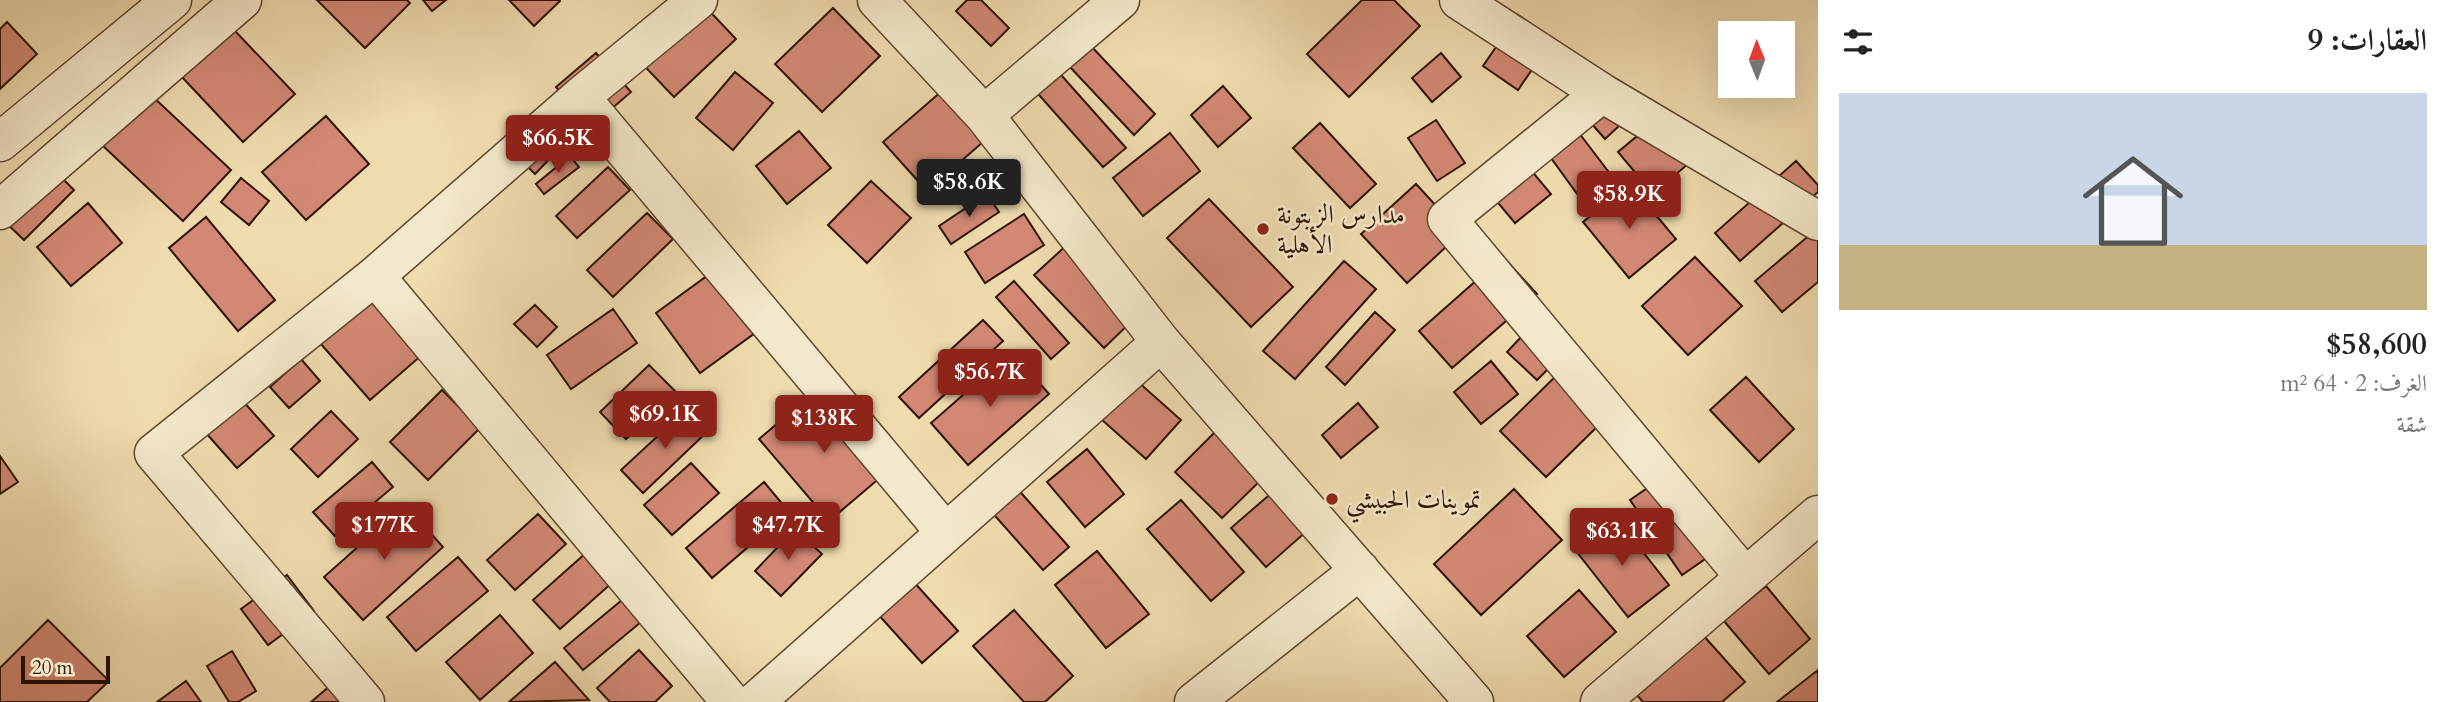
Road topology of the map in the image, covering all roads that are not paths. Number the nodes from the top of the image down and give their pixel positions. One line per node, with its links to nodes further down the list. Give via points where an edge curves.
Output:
1 (172, 0): 10 (street)
2 (242, 0): 11 (street)
3 (698, 0): 8 (street)
4 (877, 0): 9 (street)
5 (1120, 0): 9 (street)
6 (1459, 0): 7 (street)
7 (1602, 93): 12 (street); 18 (street, via 1447,219)
8 (580, 97): 13 (street); 16 (street)
9 (984, 115): 14 (street)
10 (0, 142)
11 (0, 210)
12 (1818, 221)
13 (375, 276): 19 (street, via 154,453); 20 (street)
14 (1161, 342): 16 (street); 17 (street)
15 (1818, 515): 18 (street)
16 (945, 532): 21 (street)
17 (1360, 570): 22 (street); 23 (street)
18 (1745, 577): 24 (street)
19 (365, 702)
20 (731, 702)
21 (755, 702)
22 (1194, 702)
23 (1474, 702)
24 (1600, 702)

